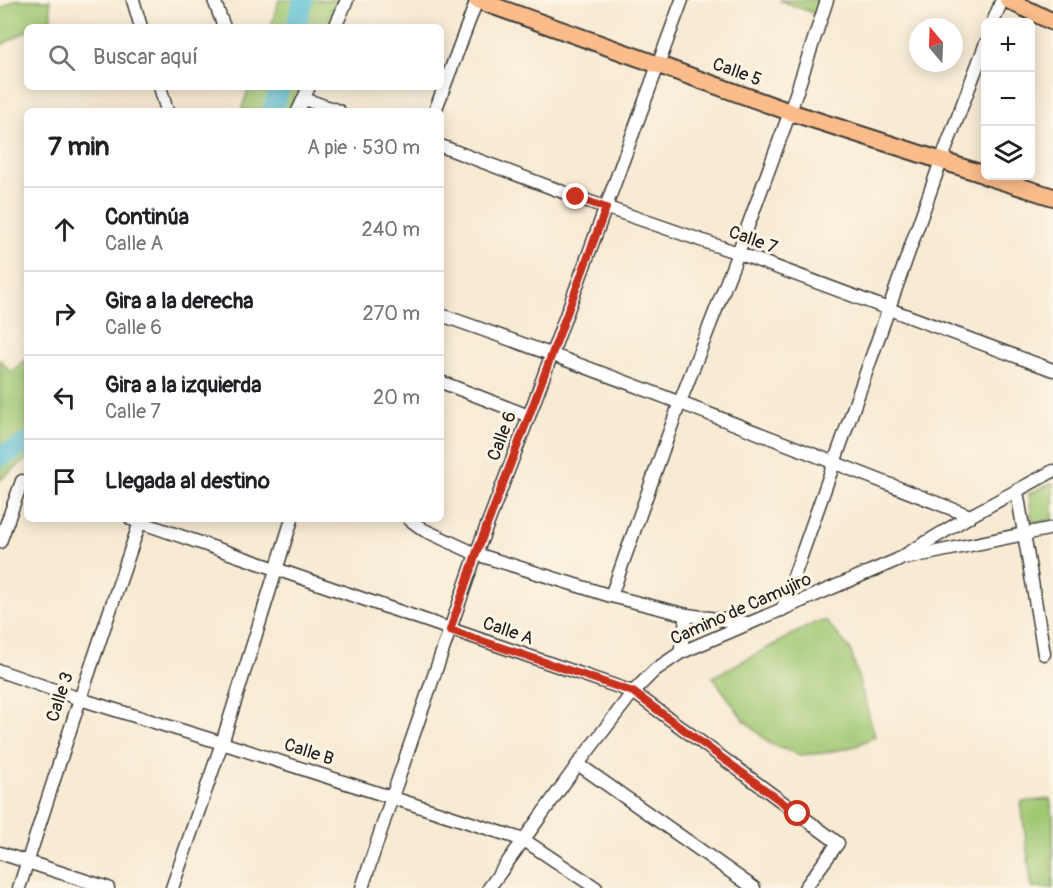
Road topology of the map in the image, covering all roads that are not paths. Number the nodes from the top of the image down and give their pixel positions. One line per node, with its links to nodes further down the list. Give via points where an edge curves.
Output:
1 (133, 0): 11 (street)
2 (214, 0): 12 (street)
3 (347, 0): 13 (street)
4 (477, 0): 15 (main road, Calle 5); 16 (street)
5 (682, 0): 15 (street, Calle 6)
6 (827, 0): 24 (street)
7 (1002, 0): 9 (street)
8 (1008, 0): 10 (main road)
9 (995, 18)
10 (1053, 22)
11 (140, 24)
12 (223, 24)
13 (336, 24)
14 (981, 56): 26 (street)
15 (658, 64): 24 (main road, Calle 5); 30 (street, Calle 6)
16 (444, 87)
17 (161, 90): 21 (street)
18 (308, 90): 20 (street)
19 (443, 90): 23 (street)
20 (301, 105): 22 (street)
21 (166, 108)
22 (320, 108)
23 (436, 108)
24 (790, 112): 26 (main road, Calle 5); 31 (street)
25 (444, 147): 30 (street, Calle 7)
26 (941, 161): 27 (main road, Calle 5); 32 (street)
27 (981, 173)
28 (1001, 180): 29 (main road, Calle 5)
29 (1053, 197)
30 (606, 208): 31 (street, Calle 7); 34 (street, Calle 6)
31 (738, 254): 32 (street, Calle 7); 37 (street)
32 (888, 309): 35 (street, Calle 7); 39 (street)
33 (444, 316): 34 (street)
34 (552, 354): 37 (street); 38 (street, Calle 6)
35 (1053, 370)
36 (444, 383): 38 (street)
37 (680, 402): 39 (street); 54 (street)
38 (529, 416): 51 (street, Calle 6)
39 (835, 463): 43 (street); 55 (street)
40 (1053, 471): 42 (street, Camino de Camujiro)
41 (24, 484): 50 (street)
42 (1017, 491): 43 (street, Camino de Camujiro); 49 (street)
43 (970, 516): 52 (street, Camino de Camujiro)
44 (136, 522): 63 (street, Calle 3)
45 (143, 522): 53 (street, Calle A)
46 (291, 522): 53 (street)
47 (413, 522): 51 (street)
48 (1053, 528): 49 (street)
49 (1024, 533): 52 (street); 60 (street)
50 (0, 542)
51 (476, 554): 54 (street); 58 (street, Calle 6)
52 (897, 560): 55 (street, Camino de Camujiro)
53 (276, 570): 58 (street, Calle A); 64 (street)
54 (610, 596): 56 (street)
55 (782, 610): 57 (street, Camino de Camujiro)
56 (687, 615): 57 (street); 59 (street)
57 (747, 623): 59 (street, Camino de Camujiro)
58 (450, 630): 62 (street, Calle A); 66 (street, Calle 6)
59 (680, 653): 62 (street, Camino de Camujiro)
60 (1044, 654)
61 (0, 671): 63 (street, Calle B)
62 (633, 692): 65 (street, Camino de Camujiro); 77 (street, Calle A, via 838,843)
63 (80, 699): 64 (street, Calle B); 69 (street, Calle 3)
64 (222, 743): 66 (street, Calle B); 72 (street)
65 (578, 764): 67 (street, Camino de Camujiro); 76 (street)
66 (392, 797): 67 (street, Calle B); 73 (street, Calle 6)
67 (524, 840): 74 (street, Camino de Camujiro); 75 (street, Calle B)
68 (0, 853): 69 (street)
69 (28, 861): 70 (street, Calle 3); 71 (street)
70 (19, 888)
71 (108, 888)
72 (172, 888)
73 (362, 888)
74 (489, 888)
75 (596, 888)
76 (754, 888)
77 (805, 888)

